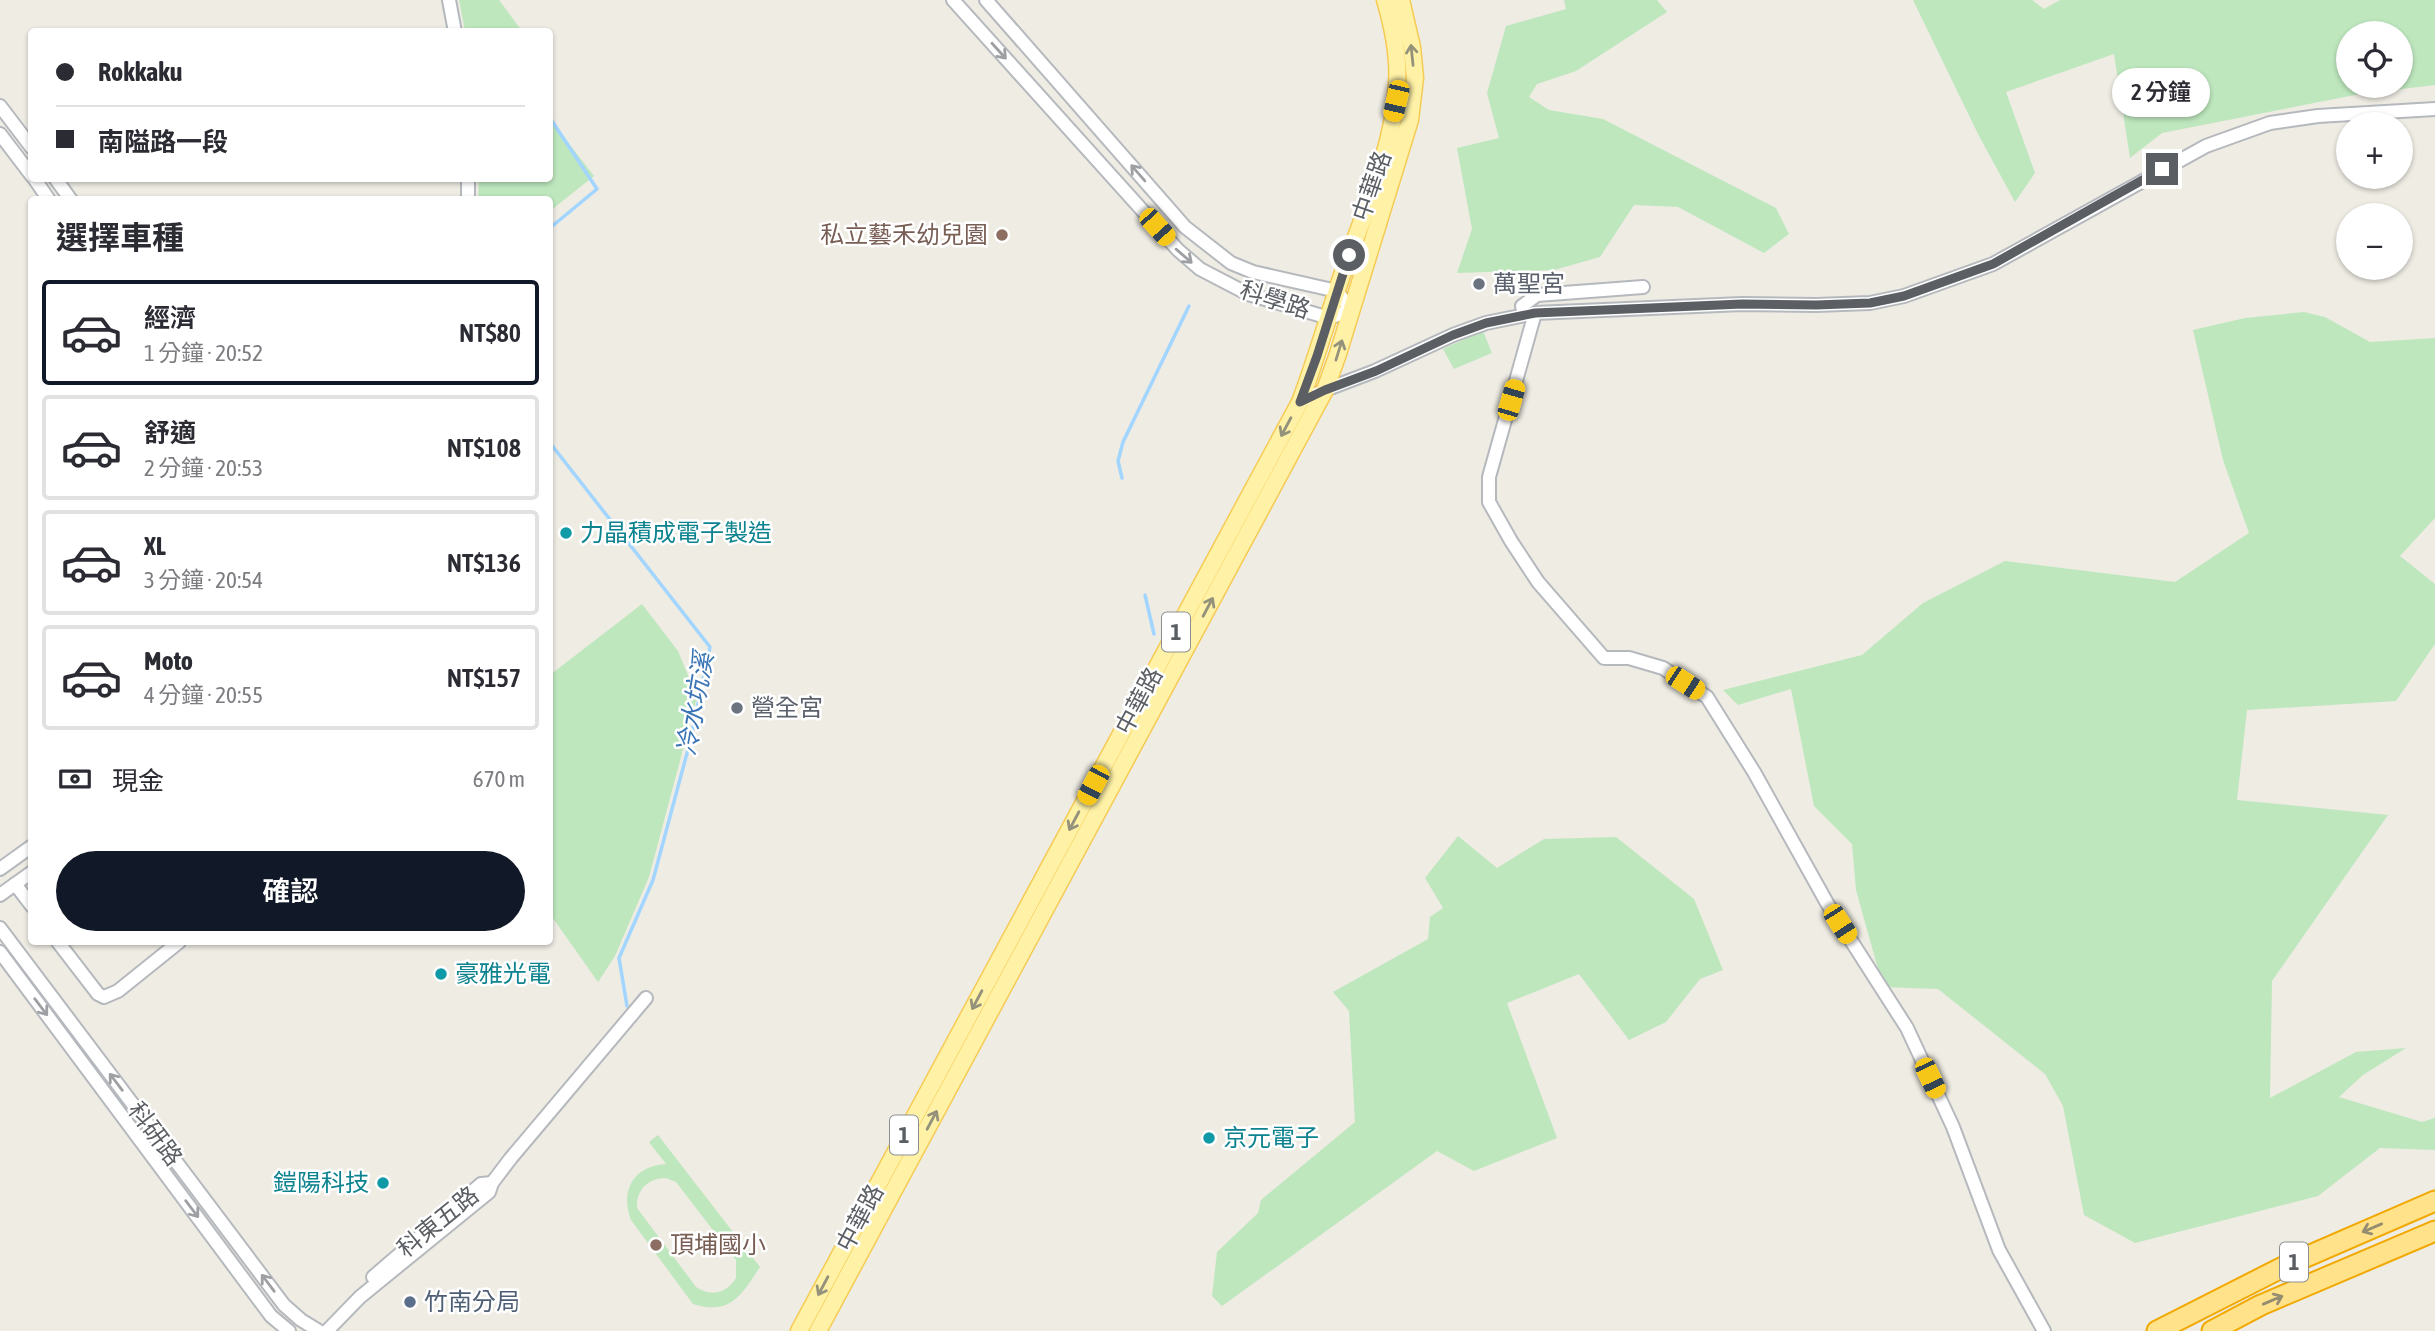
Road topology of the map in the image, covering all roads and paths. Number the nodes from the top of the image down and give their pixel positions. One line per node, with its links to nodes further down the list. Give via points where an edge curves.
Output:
1 (449, 0): 6 (street)
2 (953, 0): 16 (street, 科學路, one-way to 16, via 1200,269 1248,294)
3 (986, 0): 13 (street, 科學路, one-way to 3, via 1253,272 1231,262 1185,227)
4 (1385, 0): 13 (main road, 中華路 / 1, via 1397,53 1396,101 1387,146)
5 (1401, 0): 14 (main road, 中華路 / 1, one-way to 5, via 1410,120 1415,78)
6 (454, 28)
7 (0, 106): 10 (street)
8 (2435, 109): 15 (street, via 2318,116 2270,124 2206,146 1993,264 1904,296 1870,303)
9 (0, 134): 11 (street)
10 (28, 143)
11 (28, 170)
12 (1643, 287): 15 (street, via 1537,295 1522,306)
13 (1337, 291): 14 (street, 科學路); 16 (main road, 中華路 / 1)
14 (1351, 310): 16 (street, 科學路); 17 (main road, 中華路 / 1, one-way to 14)
15 (1530, 314): 17 (street, via 1453,335); 33 (street, via 1489,477 1489,502 1538,582 1604,658 1629,658 1663,668 1707,697 1827,903 1907,1028 1953,1127 1999,1250)
16 (1329, 318): 18 (main road, 中華路 / 1)
17 (1325, 390): 18 (street); 19 (main road, 中華路 / 1)
18 (1300, 402): 19 (main road, 中華路 / 1, one-way to 19)
19 (1221, 566): 36 (main road, 中華路 / 1, one-way to 36); 37 (main road, 中華路 / 1, one-way to 19)
20 (28, 849): 21 (street)
21 (0, 869)
22 (28, 875): 23 (street)
23 (15, 884): 24 (street); 25 (street)
24 (0, 895)
25 (28, 901)
26 (0, 928): 35 (street, 科研路, one-way to 26, via 284,1305)
27 (60, 945): 28 (street, via 104,997)
28 (175, 945)
29 (0, 952): 34 (street, 科研路, one-way to 34, via 271,1315)
30 (646, 998): 35 (street, 科東五路, via 492,1183 481,1184 422,1233)
31 (2435, 1201): 38 (highway, 1, one-way to 38, via 2285,1266)
32 (2435, 1231): 39 (highway, 1, one-way to 32)
33 (2043, 1328)
34 (289, 1331)
35 (320, 1331)
36 (799, 1331)
37 (818, 1331)
38 (2157, 1331)
39 (2212, 1331)

